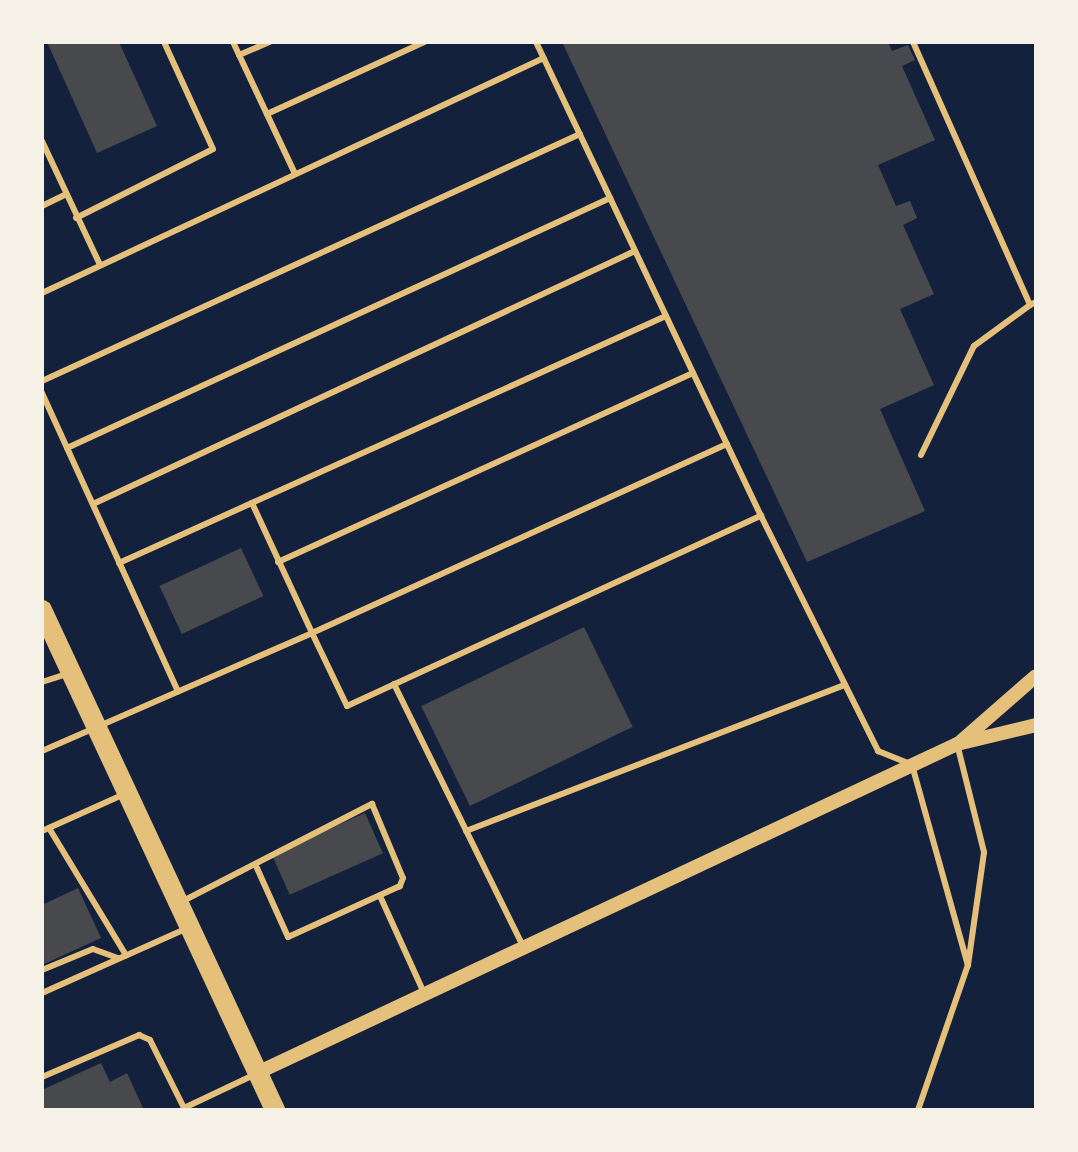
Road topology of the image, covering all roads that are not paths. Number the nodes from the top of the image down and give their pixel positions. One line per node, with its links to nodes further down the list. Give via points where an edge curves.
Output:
1 (164, 42): 16 (lane, via 213,149)
2 (233, 42): 7 (lane)
3 (269, 42): 7 (lane)
4 (424, 42): 9 (lane)
5 (536, 42): 8 (lane)
6 (913, 42): 20 (lane)
7 (239, 55): 9 (lane)
8 (544, 58): 10 (lane); 12 (lane)
9 (267, 114): 12 (lane)
10 (580, 134): 14 (lane); 23 (lane)
11 (42, 141): 13 (lane)
12 (295, 174): 18 (lane)
13 (65, 195): 15 (lane); 16 (lane)
14 (610, 198): 17 (lane); 26 (lane)
15 (42, 206)
16 (76, 218): 18 (lane)
17 (635, 251): 21 (lane); 29 (lane)
18 (100, 265): 19 (lane)
19 (42, 293)
20 (1033, 303): 27 (lane, via 974,346)
21 (666, 316): 22 (lane); 28 (lane)
22 (693, 373): 25 (lane); 31 (lane)
23 (42, 381)
24 (42, 393): 26 (lane)
25 (727, 444): 30 (lane); 34 (lane)
26 (67, 448): 29 (lane)
27 (921, 455)
28 (252, 503): 31 (lane); 32 (lane)
29 (93, 504): 32 (lane)
30 (761, 516): 38 (lane); 39 (lane)
31 (278, 562): 34 (lane)
32 (119, 563): 40 (lane)
33 (42, 610): 35 (main road)
34 (312, 633): 38 (lane, via 347,706); 40 (lane)
35 (72, 672): 37 (lane); 41 (main road)
36 (1036, 676): 43 (street)
37 (42, 682)
38 (394, 684): 48 (lane)
39 (845, 685): 45 (lane, via 878,751); 48 (lane)
40 (178, 691): 41 (lane)
41 (97, 725): 44 (lane); 46 (main road)
42 (1036, 725): 43 (street)
43 (957, 744): 45 (street); 56 (lane, via 984,852)
44 (42, 751)
45 (912, 765): 53 (street); 56 (lane)
46 (127, 793): 47 (lane); 51 (main road)
47 (45, 830): 54 (lane)
48 (466, 831): 53 (lane)
49 (257, 868): 50 (lane, via 288,937); 50 (lane, via 270,851 372,804 403,878); 51 (lane)
50 (380, 896): 59 (lane)
51 (178, 904): 52 (main road)
52 (189, 927): 54 (lane); 60 (main road)
53 (524, 948): 59 (street)
54 (126, 955): 55 (lane)
55 (118, 958): 57 (lane, via 93,949); 58 (lane)
56 (968, 965): 64 (lane)
57 (42, 970)
58 (42, 993)
59 (425, 995): 60 (street)
60 (257, 1073): 62 (lane); 63 (main road)
61 (42, 1077): 62 (lane, via 139,1035 150,1040)
62 (184, 1109)
63 (275, 1110)
64 (918, 1110)

